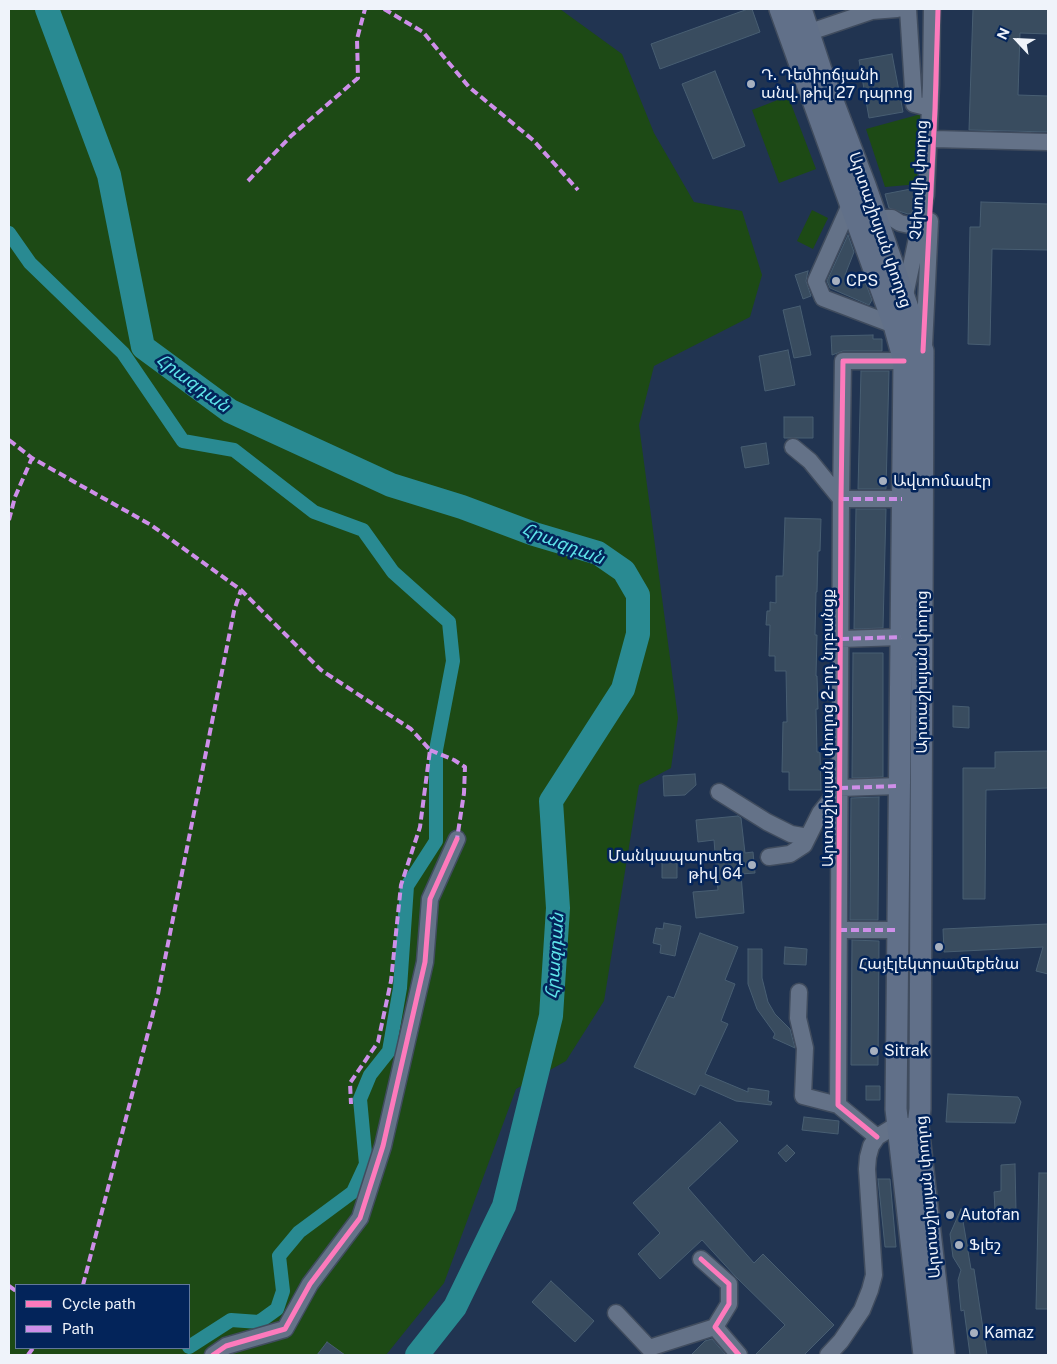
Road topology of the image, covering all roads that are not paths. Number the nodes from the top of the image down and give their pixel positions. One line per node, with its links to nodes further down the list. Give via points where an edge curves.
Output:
1 (780, 9): 14 (main road, Արտաշիսյան փողոց)
2 (801, 9): 8 (main road, Արտաշիսյան փողոց)
3 (897, 9): 7 (street)
4 (908, 9): 10 (street)
5 (932, 9): 9 (street, Չեխովի փողոց)
6 (938, 9): 12 (street, Չեխովի փողոց)
7 (872, 10): 8 (street)
8 (810, 32): 15 (main road, Արտաշիսյան փողոց)
9 (932, 41): 10 (street); 11 (street, Չեխովի փողոց)
10 (909, 44): 11 (street, via 914,104)
11 (930, 108): 16 (street, Չեխովի փողոց)
12 (934, 139): 13 (street); 19 (street, Չեխովի փողոց)
13 (1048, 142)
14 (850, 205): 18 (main road, Արտաշիսյան փողոց); 18 (street, via 816,281 823,298)
15 (875, 218): 16 (street, via 892,218 909,225); 17 (main road, Արտաշիսյան փողոց)
16 (922, 219): 17 (street, Չեխովի փողոց)
17 (904, 300): 18 (street, Չեխովի փողոց); 19 (main road, Արտաշիսյան փողոց)
18 (894, 325): 20 (main road, Արտաշիսյան փողոց)
19 (923, 352): 36 (main road, Արտաշիսյան փողոց, via 920,1109)
20 (904, 361): 22 (street, Արտաշիսյան փողոց 2-րդ նրբանցք, via 843,360); 23 (main road, Արտաշիսյան փողոց)
21 (793, 447): 22 (street, via 810,461)
22 (841, 499): 23 (street); 25 (street, Արտաշիսյան փողոց 2-րդ նրբանցք)
23 (902, 499): 24 (main road, Արտաշիսյան փողոց)
24 (901, 637): 25 (street); 26 (main road, Արտաշիսյան փողոց)
25 (841, 639): 27 (street, Արտաշիսյան փողոց 2-րդ նրբանցք)
26 (899, 786): 27 (street); 33 (main road, Արտաշիսյան փողոց)
27 (840, 788): 29 (street, via 820,813); 32 (street, Արտաշիսյան փողոց 2-րդ նրբանցք)
28 (719, 792): 29 (street, via 767,822 791,834)
29 (808, 837): 31 (street, via 799,850)
30 (456, 839): 41 (street, via 430,900 425,962 383,1146 360,1218 310,1284 285,1329 226,1346)
31 (769, 857)
32 (839, 930): 33 (street); 35 (street, Արտաշիսյան փողոց 2-րդ նրբանցք)
33 (898, 930): 36 (main road, Արտաշիսյան փողոց, via 896,1096)
34 (799, 992): 35 (street, via 798,1018 805,1048 803,1096)
35 (838, 1105): 37 (street)
36 (908, 1126): 37 (street, via 890,1129); 44 (main road, Արտաշիսյան փողոց); 45 (main road, Արտաշիսյան փողոց)
37 (877, 1137): 43 (street, via 869,1152 867,1169 874,1275 862,1310)
38 (701, 1259): 40 (street, via 729,1284 729,1304)
39 (616, 1313): 40 (street, via 649,1348)
40 (715, 1327): 42 (street)
41 (213, 1355)
42 (739, 1355)
43 (828, 1355)
44 (924, 1355)
45 (944, 1355)

